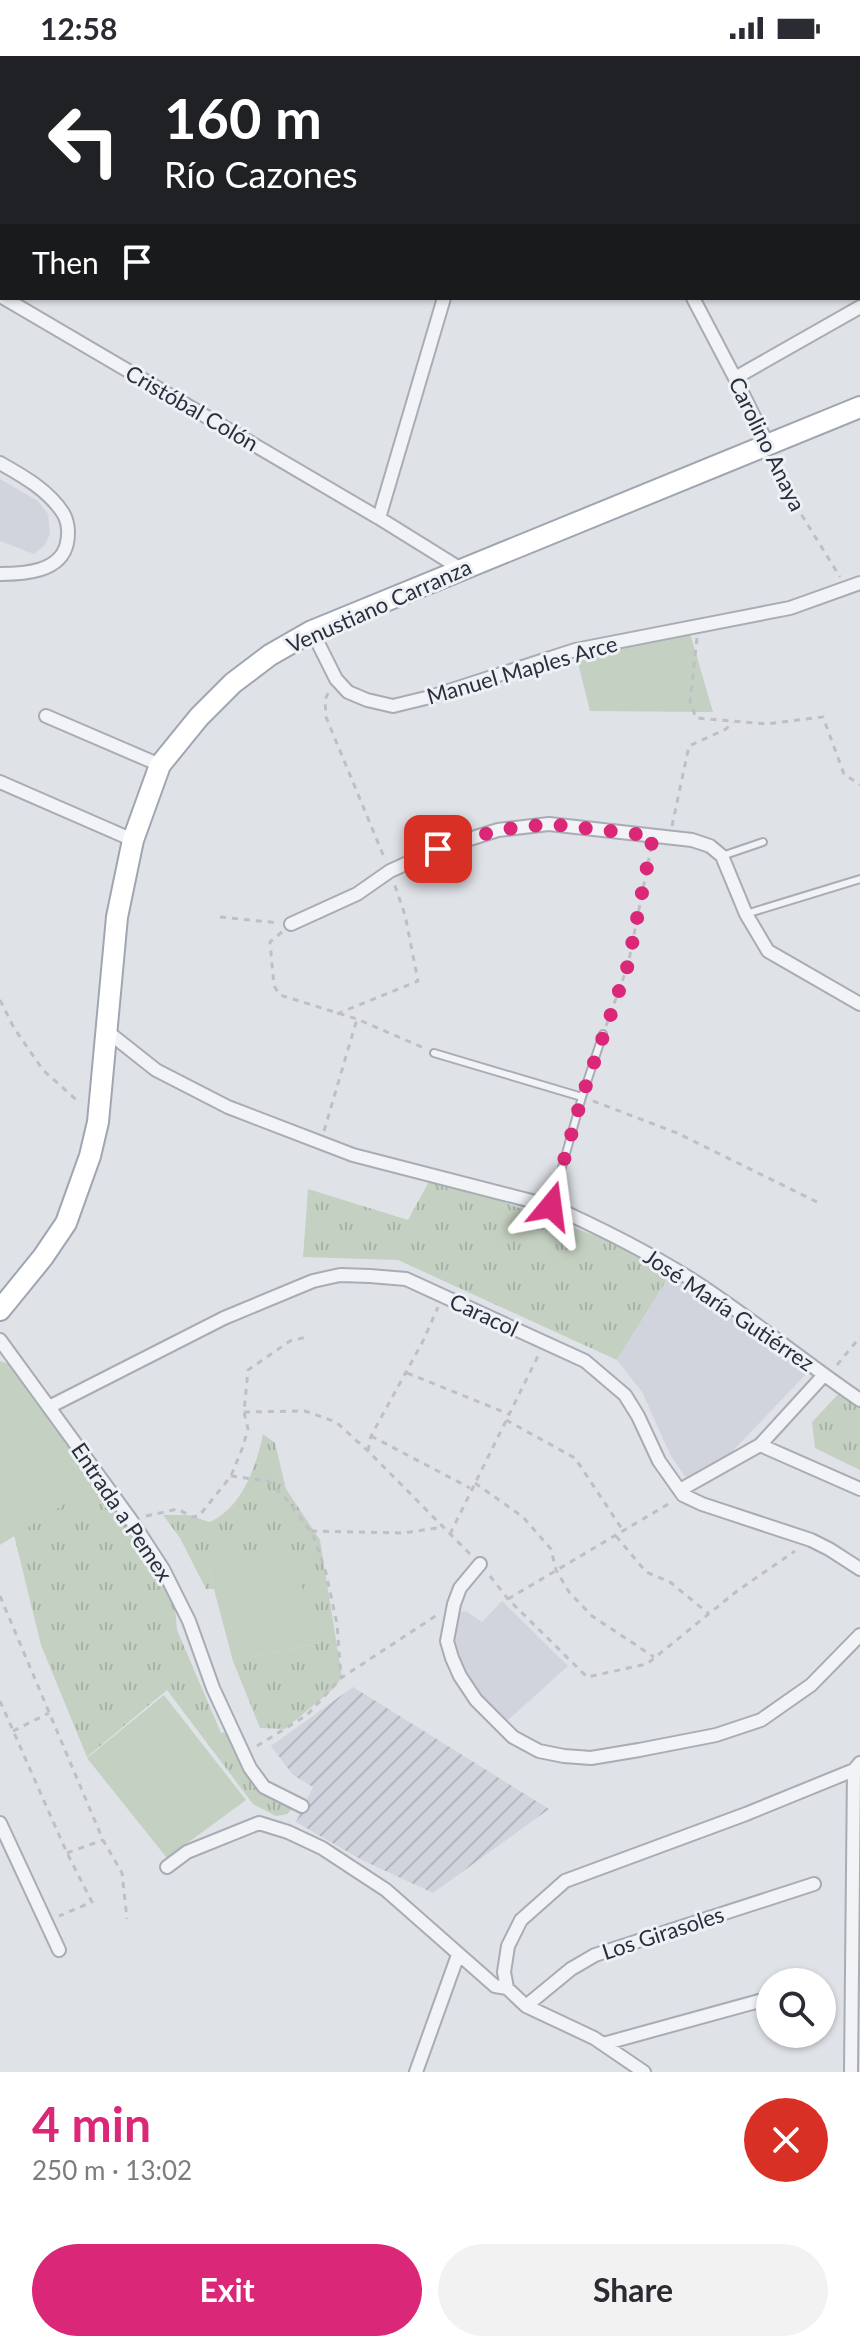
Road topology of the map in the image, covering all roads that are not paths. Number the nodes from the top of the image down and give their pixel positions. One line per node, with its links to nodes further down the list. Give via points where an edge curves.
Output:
1 (7, 300): 9 (street, Cristóbal Colón)
2 (443, 300): 9 (street)
3 (694, 300): 5 (street, Carolino Anaya)
4 (860, 307): 5 (street)
5 (735, 378): 7 (street, Carolino Anaya)
6 (860, 407): 7 (main road, Venustiano Carranza)
7 (767, 443): 10 (main road, Venustiano Carranza)
8 (0, 463): 11 (street, via 51,498 65,516 69,534 59,560 46,568)
9 (379, 518): 10 (street, Cristóbal Colón)
10 (461, 569): 13 (main road, Venustiano Carranza)
11 (0, 574)
12 (860, 583): 13 (street, Manuel Maples Arce, via 790,608 575,650 393,706 348,692)
13 (312, 631): 15 (main road, Venustiano Carranza, via 233,683)
14 (46, 716): 15 (street)
15 (160, 765): 17 (main road, Venustiano Carranza)
16 (0, 782): 17 (street)
17 (133, 840): 24 (main road, Venustiano Carranza, via 117,917)
18 (763, 842): 19 (lane)
19 (722, 856): 21 (street); 22 (street, via 710,846 669,837 549,824 498,830 438,849)
20 (860, 879): 21 (lane)
21 (746, 914): 23 (street, via 768,951)
22 (291, 924)
23 (860, 1004)
24 (108, 1032): 28 (street, José María Gutiérrez, via 156,1070 228,1107 353,1155); 29 (main road, Venustiano Carranza, via 98,1122 66,1223)
25 (603, 1034): 27 (lane)
26 (434, 1053): 27 (lane)
27 (582, 1097): 28 (lane)
28 (551, 1206): 31 (street, José María Gutiérrez, via 644,1250 696,1282)
29 (0, 1310)
30 (0, 1340): 33 (street, Entrada a Pemex)
31 (826, 1376): 32 (street, José María Gutiérrez); 34 (street)
32 (860, 1400)
33 (49, 1407): 36 (street, Caracol, via 224,1318 313,1281 340,1275 406,1279 585,1361 625,1395); 41 (street, Entrada a Pemex, via 163,1569 243,1754 264,1787)
34 (760, 1445): 35 (street); 36 (street)
35 (860, 1489)
36 (682, 1493): 38 (street, via 714,1509 811,1540)
37 (480, 1564): 39 (street, via 460,1588 447,1641 460,1676 513,1737 539,1751 564,1756 591,1758 639,1750 761,1720 811,1685)
38 (860, 1569)
39 (860, 1635)
40 (857, 1766): 43 (street); 48 (street, via 565,1881 521,1920 508,1946)
41 (302, 1806)
42 (0, 1823): 46 (street)
43 (856, 1860): 49 (street)
44 (167, 1867): 47 (street, via 187,1852 259,1823 322,1848 386,1890)
45 (814, 1884): 51 (street, Los Girasoles, via 595,1955)
46 (59, 1950)
47 (458, 1955): 48 (street, via 495,1986); 54 (street)
48 (507, 1988): 51 (street)
49 (856, 1998): 56 (street)
50 (756, 2002): 52 (street)
51 (526, 2006): 52 (street)
52 (603, 2044): 53 (street)
53 (623, 2066): 55 (street)
54 (416, 2072)
55 (644, 2072)
56 (851, 2072)

